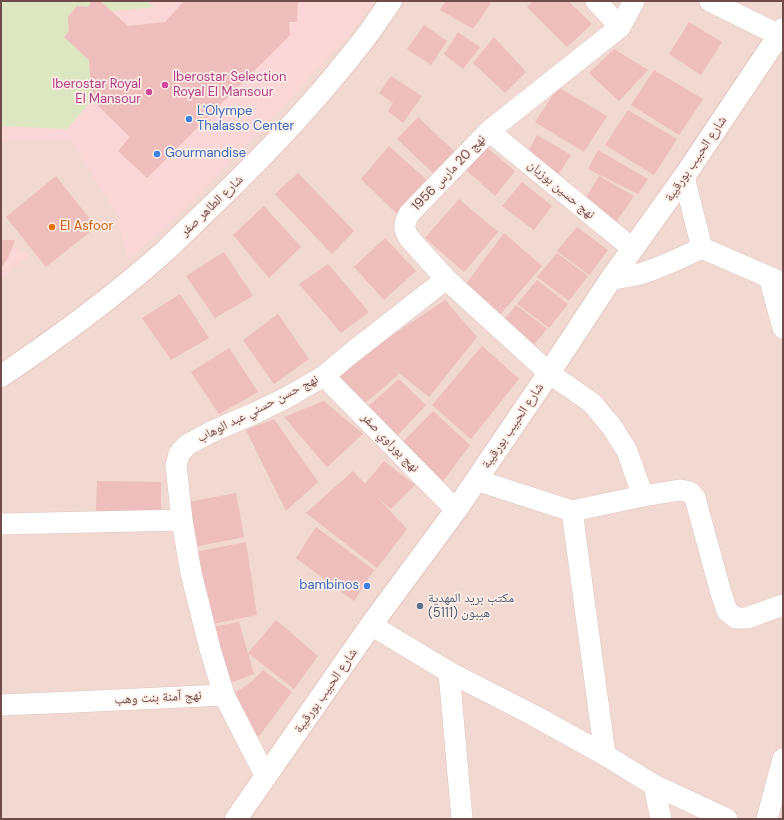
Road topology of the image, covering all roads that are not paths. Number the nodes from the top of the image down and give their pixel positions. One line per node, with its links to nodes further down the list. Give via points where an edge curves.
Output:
1 (391, 1): 16 (main road, شارع الطاهر صفر, via 362,42 316,98 248,172 165,251 127,283)
2 (596, 1): 5 (street)
3 (634, 1): 5 (street, نهج 20 مارس 1956)
4 (710, 1): 6 (street)
5 (620, 27): 7 (street, نهج 20 مارس 1956)
6 (781, 32): 8 (main road, شارع الحبيب بورقيبة)
7 (489, 131): 10 (street, نهج حسين بوزيان); 11 (street, نهج 20 مارس 1956, via 409,214 405,222 405,231 409,238)
8 (684, 177): 9 (street); 10 (main road, شارع الحبيب بورقيبة)
9 (702, 248): 12 (street, via 656,269); 13 (street)
10 (633, 250): 12 (main road, شارع الحبيب بورقيبة)
11 (446, 279): 15 (street, نهج 20 مارس 1956); 17 (street, نهج حسن حسني عبد الوهاب)
12 (611, 279): 15 (main road, شارع الحبيب بورقيبة)
13 (776, 280): 14 (street)
14 (783, 328)
15 (549, 373): 18 (main road, شارع الحبيب بورقيبة); 19 (street, نهج 20 مارس 1956, via 592,403 612,427 627,451)
16 (1, 376)
17 (324, 376): 20 (street, نهج بوراوي صفر); 22 (street, نهج حسن حسني عبد الوهاب, via 286,398 187,445 179,454 176,466)
18 (476, 480): 20 (main road, شارع الحبيب بورقيبة); 21 (street)
19 (643, 496): 21 (street); 24 (street, via 680,490 690,492 695,498 720,594 728,611 736,618 747,618)
20 (456, 510): 25 (main road, شارع الحبيب بورقيبة)
21 (572, 511): 29 (street)
22 (182, 520): 23 (street); 27 (street, نهج حسن حسني عبد الوهاب, via 191,573)
23 (1, 524)
24 (783, 605)
25 (371, 625): 26 (street); 31 (main road, شارع الحبيب بورقيبة)
26 (449, 672): 29 (street); 34 (street)
27 (224, 695): 28 (street, نهج آمنة بنت وهب); 31 (street)
28 (1, 705)
29 (605, 755): 32 (street)
30 (783, 759): 37 (street)
31 (266, 776): 33 (main road, شارع الحبيب بورقيبة)
32 (654, 784): 35 (street); 36 (street)
33 (236, 819)
34 (462, 819)
35 (661, 819)
36 (727, 819)
37 (767, 819)

